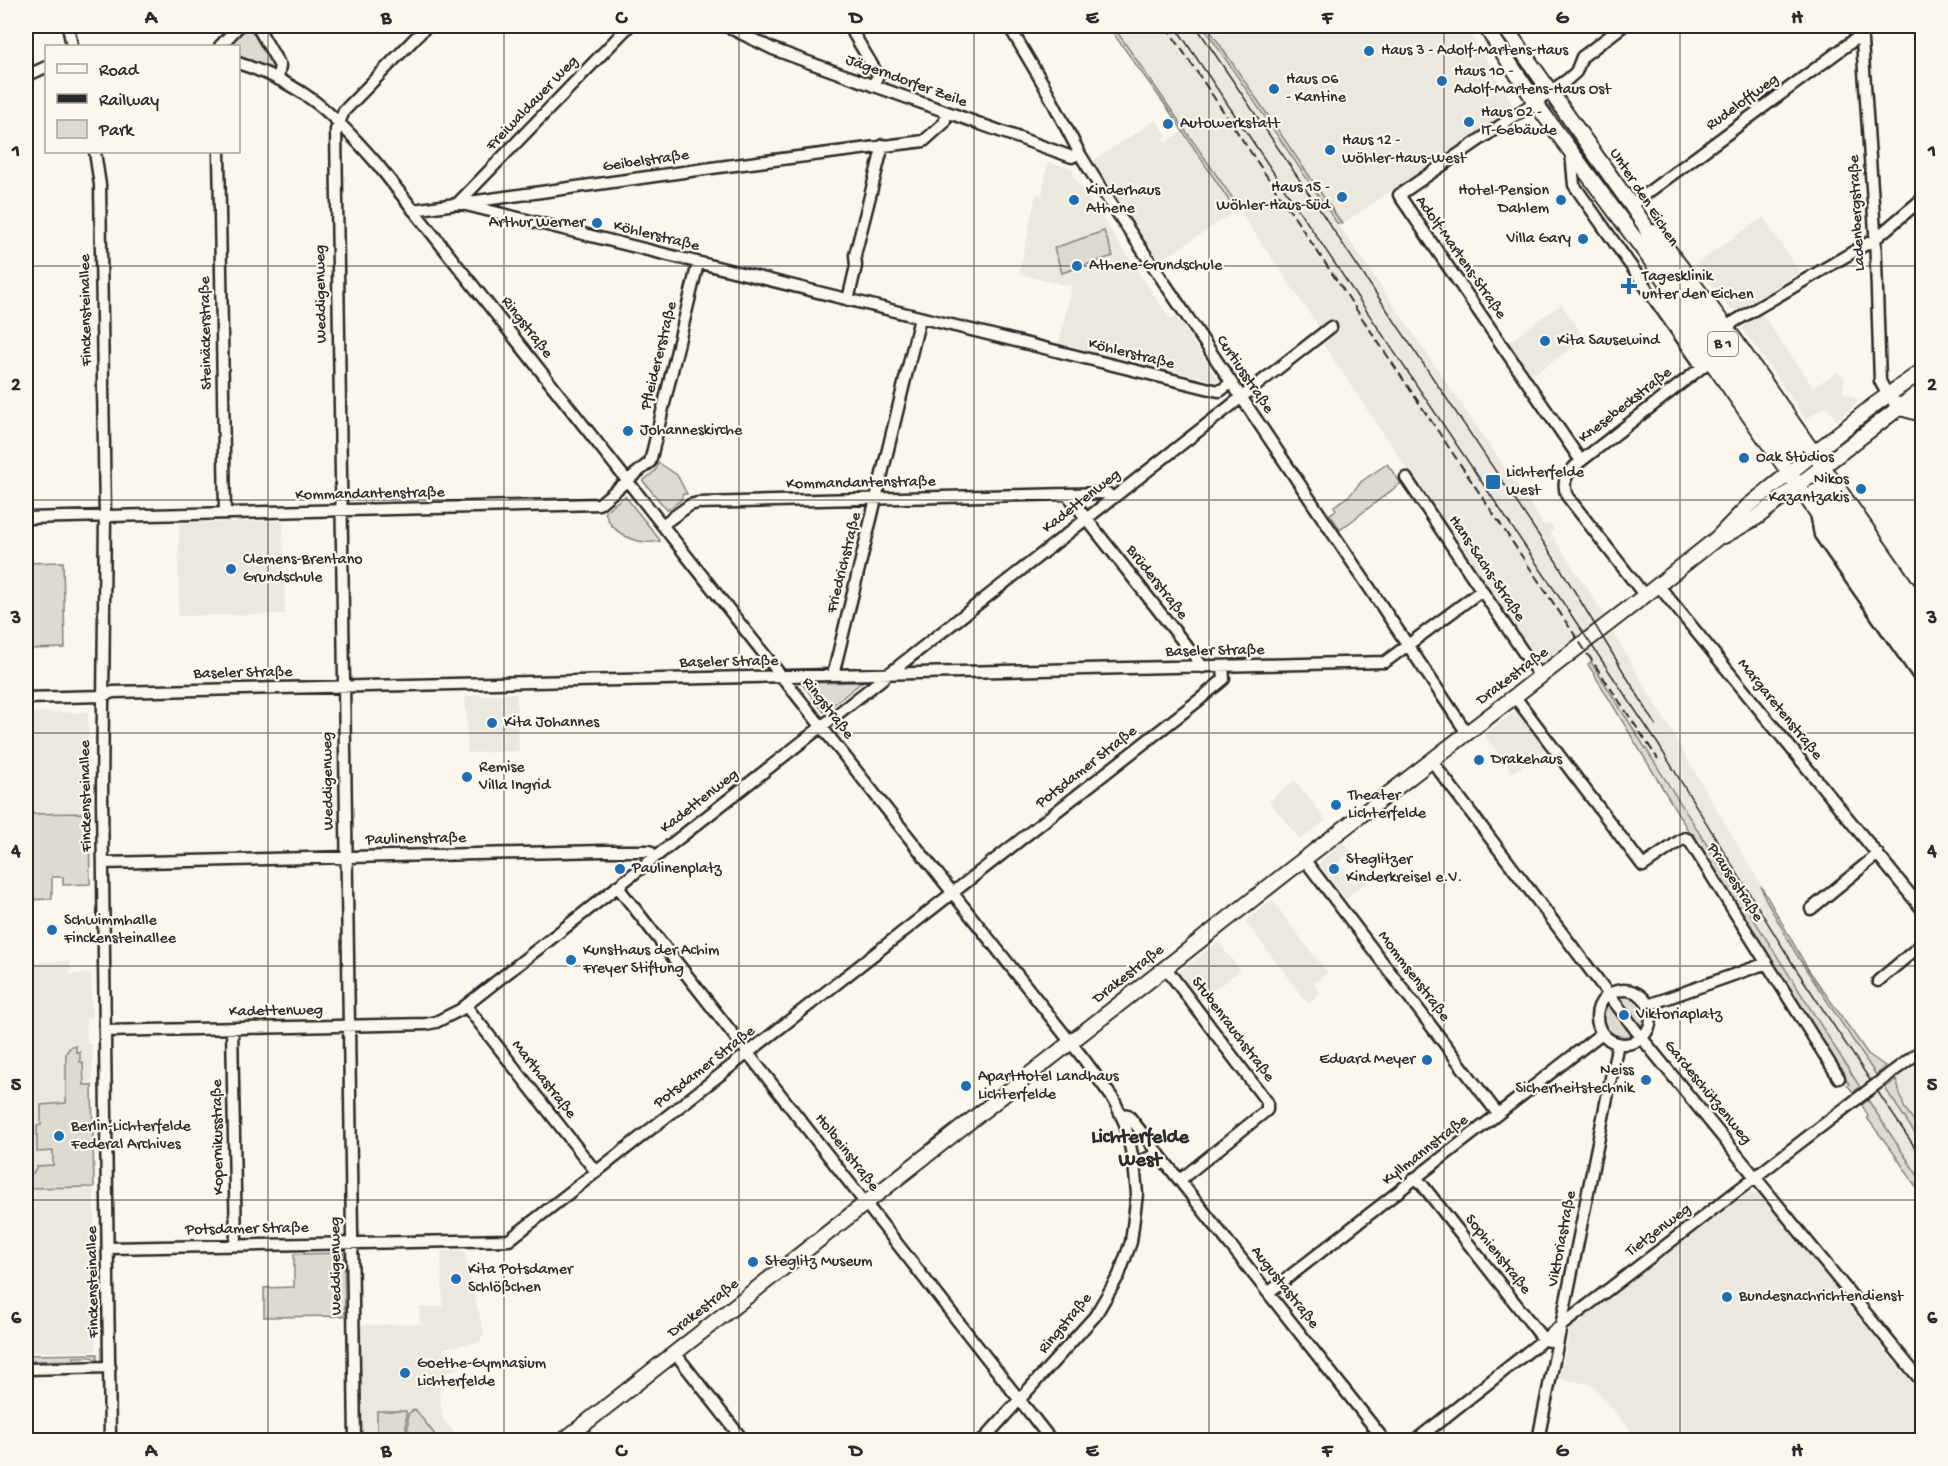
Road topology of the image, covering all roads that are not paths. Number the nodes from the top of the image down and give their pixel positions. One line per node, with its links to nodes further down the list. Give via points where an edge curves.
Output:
1 (68, 26): 14 (street)
2 (239, 26): 15 (street)
3 (257, 26): 19 (street, via 280,66)
4 (427, 26): 24 (street, via 344,111)
5 (629, 26): 31 (street, Freiwaldauer Weg)
6 (726, 26): 20 (street, Jägerndorfer Zeile, via 773,49)
7 (849, 26): 20 (street, via 878,75)
8 (1009, 26): 28 (street, Curtiusstraße)
9 (1485, 26): 22 (main road, Unter den Eichen / B 1)
10 (1504, 26): 21 (main road, Unter den Eichen / B 1)
11 (1623, 26): 21 (street, Adolf-Martens-Straße, via 1582,57 1576,72)
12 (1873, 26): 13 (street, Rudeloffweg)
13 (1862, 30): 32 (street, Rudeloffweg); 35 (street, Ladenbergstraße)
14 (72, 45)
15 (221, 45)
16 (240, 64): 19 (street, Ringstraße)
17 (45, 67): 18 (street)
18 (26, 76)
19 (278, 77): 24 (street, Ringstraße)
20 (873, 86): 23 (street, Jägerndorfer Zeile)
21 (1551, 91): 22 (street, Adolf-Martens-Straße); 32 (main road, Unter den Eichen / B 1)
22 (1535, 102): 29 (main road, Unter den Eichen / B 1); 51 (street, Adolf-Martens-Straße, via 1399,195)
23 (947, 113): 25 (street, Geibelstraße, via 944,123 924,141); 28 (street, Jägerndorfer Zeile, via 1072,157)
24 (340, 121): 33 (street, Ringstraße); 60 (street, Weddigenweg, via 336,130)
25 (883, 145): 31 (street, Geibelstraße); 38 (street, via 855,255)
26 (95, 153): 63 (street, Finckensteinallee, via 100,185)
27 (219, 153): 62 (street, Steinäckerstraße)
28 (1079, 153): 44 (street, Curtiusstraße)
29 (1571, 153): 36 (main road, Unter den Eichen / B 1); 42 (street, Unter den Eichen, via 1574,185)
30 (1923, 199): 35 (street)
31 (458, 203): 33 (street, Geibelstraße); 37 (street, Köhlerstraße)
32 (1631, 205): 34 (main road, Unter den Eichen / B 1)
33 (413, 210): 55 (street, Ringstraße)
34 (1644, 224): 36 (main road, Unter den Eichen / B 1, via 1792,450); 41 (main road, via 1658,235)
35 (1875, 239): 41 (street); 46 (street, Ladenbergstraße, via 1880,381)
36 (1634, 240): 42 (main road, via 1646,267)
37 (698, 263): 38 (street, Köhlerstraße); 55 (street, Pfleidererstraße, via 650,462)
38 (848, 300): 39 (street, Köhlerstraße)
39 (920, 318): 44 (street, Köhlerstraße, via 1215,391); 58 (street, Friedrichstraße)
40 (1331, 327): 47 (street, Kadettenweg)
41 (1725, 327): 50 (main road)
42 (1706, 364): 51 (street, Knesebeckstraße); 53 (main road)
43 (1923, 371): 46 (main road, Drakestraße)
44 (1231, 383): 47 (street, Curtiusstraße)
45 (1923, 390): 48 (main road, Drakestraße)
46 (1888, 396): 48 (main road); 50 (main road, Drakestraße)
47 (1240, 398): 59 (street, Kadettenweg); 73 (street, Curtiusstraße)
48 (1900, 408): 49 (main road); 52 (main road, Drakestraße)
49 (1923, 414)
50 (1815, 453): 52 (main road); 53 (main road, Drakestraße)
51 (1581, 461): 70 (street, Knesebeckstraße, via 1565,477 1566,494)
52 (1824, 467): 56 (main road, Drakestraße); 71 (main road)
53 (1789, 473): 56 (main road); 67 (main road, Drakestraße)
54 (1406, 478): 69 (street, Hans-Sachs-Straße)
55 (628, 482): 60 (street, Kommandantenstraße, via 599,504 584,506); 66 (street, Ringstraße)
56 (1798, 486): 61 (main road); 67 (main road, Drakestraße, via 1748,524)
57 (1067, 494): 58 (street, Kommandantenstraße); 59 (street, Kommandantenstraße, via 1107,493); 65 (street)
58 (876, 498): 66 (street, Kommandantenstraße, via 698,503); 79 (street, Friedrichstraße)
59 (1112, 498): 65 (street, Kadettenweg)
60 (340, 511): 62 (street, Kommandantenstraße); 83 (street, Weddigenweg)
61 (1816, 511): 75 (main road); 82 (street, via 1820,535)
62 (225, 513): 63 (street, Kommandantenstraße)
63 (105, 516): 64 (street, Kommandantenstraße); 84 (street, Finckensteinallee)
64 (26, 518)
65 (1086, 518): 76 (street, Brüderstraße); 78 (street, Kadettenweg)
66 (662, 525): 80 (street, Ringstraße)
67 (1716, 539): 68 (main road, Drakestraße)
68 (1658, 585): 70 (main road, Drakestraße); 90 (street, Margaretenstraße)
69 (1482, 591): 73 (street, Baseler Straße); 81 (street, Hans-Sachs-Straße)
70 (1645, 596): 81 (main road, Drakestraße)
71 (1923, 609)
72 (1923, 627): 74 (main road, via 1819,489)
73 (1408, 645): 77 (street, Baseler Straße, via 1385,662); 88 (street, Curtiusstraße)
74 (1923, 646)
75 (1923, 663)
76 (1203, 667): 77 (street, Baseler Straße); 78 (street, Baseler Straße)
77 (1223, 667): 96 (street, Potsdamer Straße, via 1222,682)
78 (887, 674): 79 (street, Baseler Straße); 87 (street, Kadettenweg)
79 (833, 675): 80 (street, Baseler Straße)
80 (782, 676): 83 (street, Baseler Straße); 87 (street, Ringstraße)
81 (1540, 677): 85 (main road, Drakestraße)
82 (1923, 681)
83 (342, 687): 84 (street, Baseler Straße, via 113,692); 92 (street, Weddigenweg)
84 (102, 696): 86 (street, Baseler Straße); 94 (street, Finckensteinallee)
85 (1515, 697): 88 (main road, Drakestraße); 100 (street, Prausestraße, via 1643,866 1681,840 1689,840)
86 (26, 698)
87 (821, 726): 91 (street, Kadettenweg); 96 (street, Ringstraße)
88 (1467, 733): 89 (main road, Drakestraße)
89 (1431, 760): 93 (main road, Drakestraße); 103 (street, Gardeschützenweg)
90 (1878, 854): 97 (street); 98 (street, Margaretenstraße)
91 (656, 856): 92 (street, Paulinenstraße, via 649,851); 95 (street, Kadettenweg)
92 (345, 857): 94 (street, Paulinenstraße); 106 (street, Weddigenweg)
93 (1304, 859): 101 (main road, Drakestraße); 117 (street, Mommsenstraße)
94 (103, 863): 108 (street, Finckensteinallee)
95 (617, 886): 105 (street, Kadettenweg); 114 (street, Holbeinstraße)
96 (952, 894): 111 (street, Ringstraße); 114 (street, Potsdamer Straße)
97 (1811, 909)
98 (1923, 909)
99 (1923, 944): 102 (street)
100 (1767, 963): 104 (street); 115 (street, Prausestraße)
101 (1165, 967): 111 (main road, Drakestraße); 123 (street, Stubenrauchstraße, via 1267,1101 1267,1110)
102 (1878, 981)
103 (1609, 994): 104 (street, via 1628,990 1640,995); 109 (street, via 1597,1012); 110 (street, Gardeschützenweg)
104 (1648, 1005): 110 (street, via 1651,1019)
105 (466, 1006): 106 (street, Kadettenweg, via 426,1024); 120 (street, Marthastraße)
106 (348, 1026): 107 (street, Kadettenweg); 125 (street, Weddigenweg)
107 (232, 1028): 108 (street, Kadettenweg); 126 (street, Kopernikusstraße)
108 (105, 1031): 127 (street, Finckensteinallee)
109 (1602, 1033): 112 (street); 117 (street, Kyllmannstraße)
110 (1641, 1037): 112 (street, via 1630,1043); 121 (street, Gardeschützenweg)
111 (1071, 1042): 116 (street, Ringstraße); 124 (main road, Drakestraße)
112 (1618, 1043): 129 (street, Viktoriastraße)
113 (1923, 1050): 121 (street, Tietzenweg, bridge)
114 (748, 1053): 120 (street, Potsdamer Straße); 124 (street, Holbeinstraße)
115 (1839, 1077)
116 (1121, 1114): 118 (street, Augustastraße, via 1128,1114); 119 (street, Ringstraße)
117 (1498, 1114): 122 (street, Kyllmannstraße)
118 (1159, 1154): 119 (street); 123 (street, Augustastraße)
119 (1134, 1163): 136 (street, Ringstraße, via 1134,1225 1116,1281 1095,1316)
120 (596, 1172): 125 (street, Potsdamer Straße, via 506,1241)
121 (1755, 1177): 129 (street, Tietzenweg); 135 (street, Gardeschützenweg)
122 (1417, 1178): 128 (street, Kyllmannstraße); 130 (street, Sophienstraße)
123 (1180, 1180): 128 (street, Augustastraße)
124 (867, 1203): 132 (main road, Drakestraße); 136 (street, Holbeinstraße)
125 (351, 1244): 126 (street, Potsdamer Straße); 138 (street, Weddigenweg)
126 (236, 1245): 127 (street, Potsdamer Straße)
127 (109, 1248): 133 (street, Finckensteinallee)
128 (1268, 1293): 143 (street, Augustastraße)
129 (1562, 1324): 130 (street, Tietzenweg); 131 (street, Viktoriastraße)
130 (1544, 1340): 131 (street); 144 (street, Tietzenweg)
131 (1558, 1342): 145 (street, Viktoriastraße)
132 (675, 1353): 139 (main road, Drakestraße); 140 (street)
133 (110, 1367): 134 (street); 137 (street, Finckensteinallee)
134 (26, 1369)
135 (1923, 1382)
136 (1019, 1401): 141 (street, Ringstraße); 142 (street, Holbeinstraße)
137 (110, 1440)
138 (355, 1440)
139 (564, 1440)
140 (743, 1440)
141 (982, 1440)
142 (1051, 1440)
143 (1384, 1440)
144 (1416, 1440)
145 (1538, 1440)

